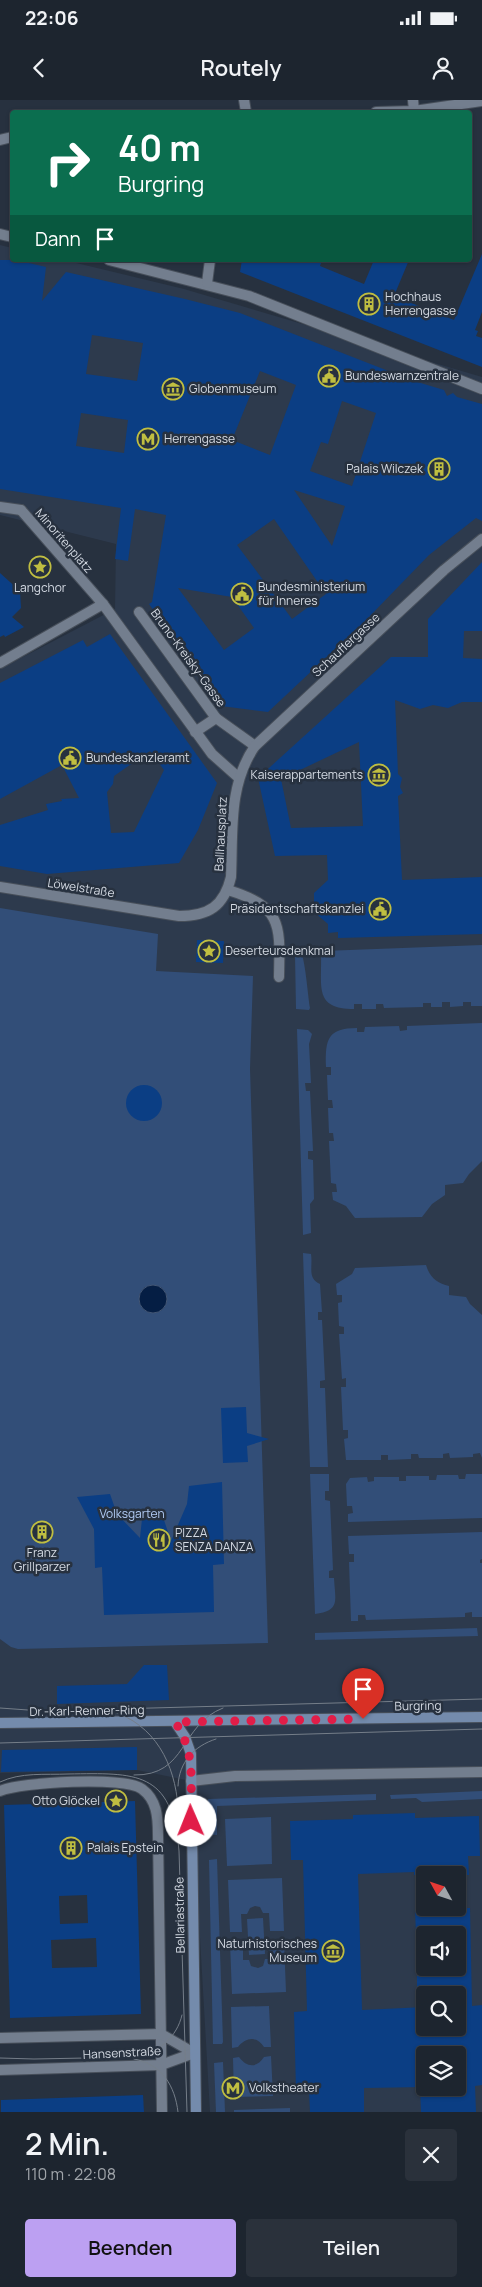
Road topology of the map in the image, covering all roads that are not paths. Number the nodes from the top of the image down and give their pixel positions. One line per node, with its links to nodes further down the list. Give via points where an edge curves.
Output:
1 (482, 101): 2 (street)
2 (421, 110)
3 (118, 262): 5 (street)
4 (210, 262): 5 (street)
5 (207, 283): 6 (street, via 250,296)
6 (482, 389)
7 (0, 507): 9 (street, Minoritenplatz, via 21,510)
8 (482, 539): 14 (street, Schauflergasse, via 444,570)
9 (103, 604): 11 (street); 13 (street, Minoritenplatz)
10 (139, 612): 12 (street, Bruno-Kreisky-Gasse)
11 (0, 662)
12 (216, 718): 13 (street, Bruno-Kreisky-Gasse); 14 (street, Bruno-Kreisky-Gasse)
13 (195, 732): 15 (street, via 212,754)
14 (255, 746): 15 (street, Schauflergasse)
15 (239, 778): 17 (street, Ballhausplatz, via 234,796)
16 (0, 888): 18 (street, Löwelstraße)
17 (228, 890): 18 (street, Ballhausplatz, via 216,907 199,915); 19 (street, Ballhausplatz, via 247,896 268,909 280,934)
18 (158, 913)
19 (278, 977)
20 (482, 1717): 21 (main road, Burgring)
21 (175, 1722): 22 (main road, Dr.-Karl-Renner-Ring); 24 (main road, Bellariastraße, via 191,1754)
22 (0, 1724)
23 (482, 1772): 24 (street, via 236,1776)
24 (191, 1781): 28 (main road, Bellariastraße)
25 (0, 1791): 26 (street, Bellariastraße, via 36,1784 118,1782 134,1784 150,1797 158,1818)
26 (161, 2034): 27 (street, Hansenstraße); 28 (street, Hansenstraße); 29 (street, Bellariastraße)
27 (0, 2038)
28 (194, 2053): 29 (street, Hansenstraße); 32 (main road, Bellariastraße)
29 (162, 2065): 30 (street, Hansenstraße); 31 (street, Bellariastraße)
30 (0, 2070)
31 (162, 2112)
32 (196, 2112)

